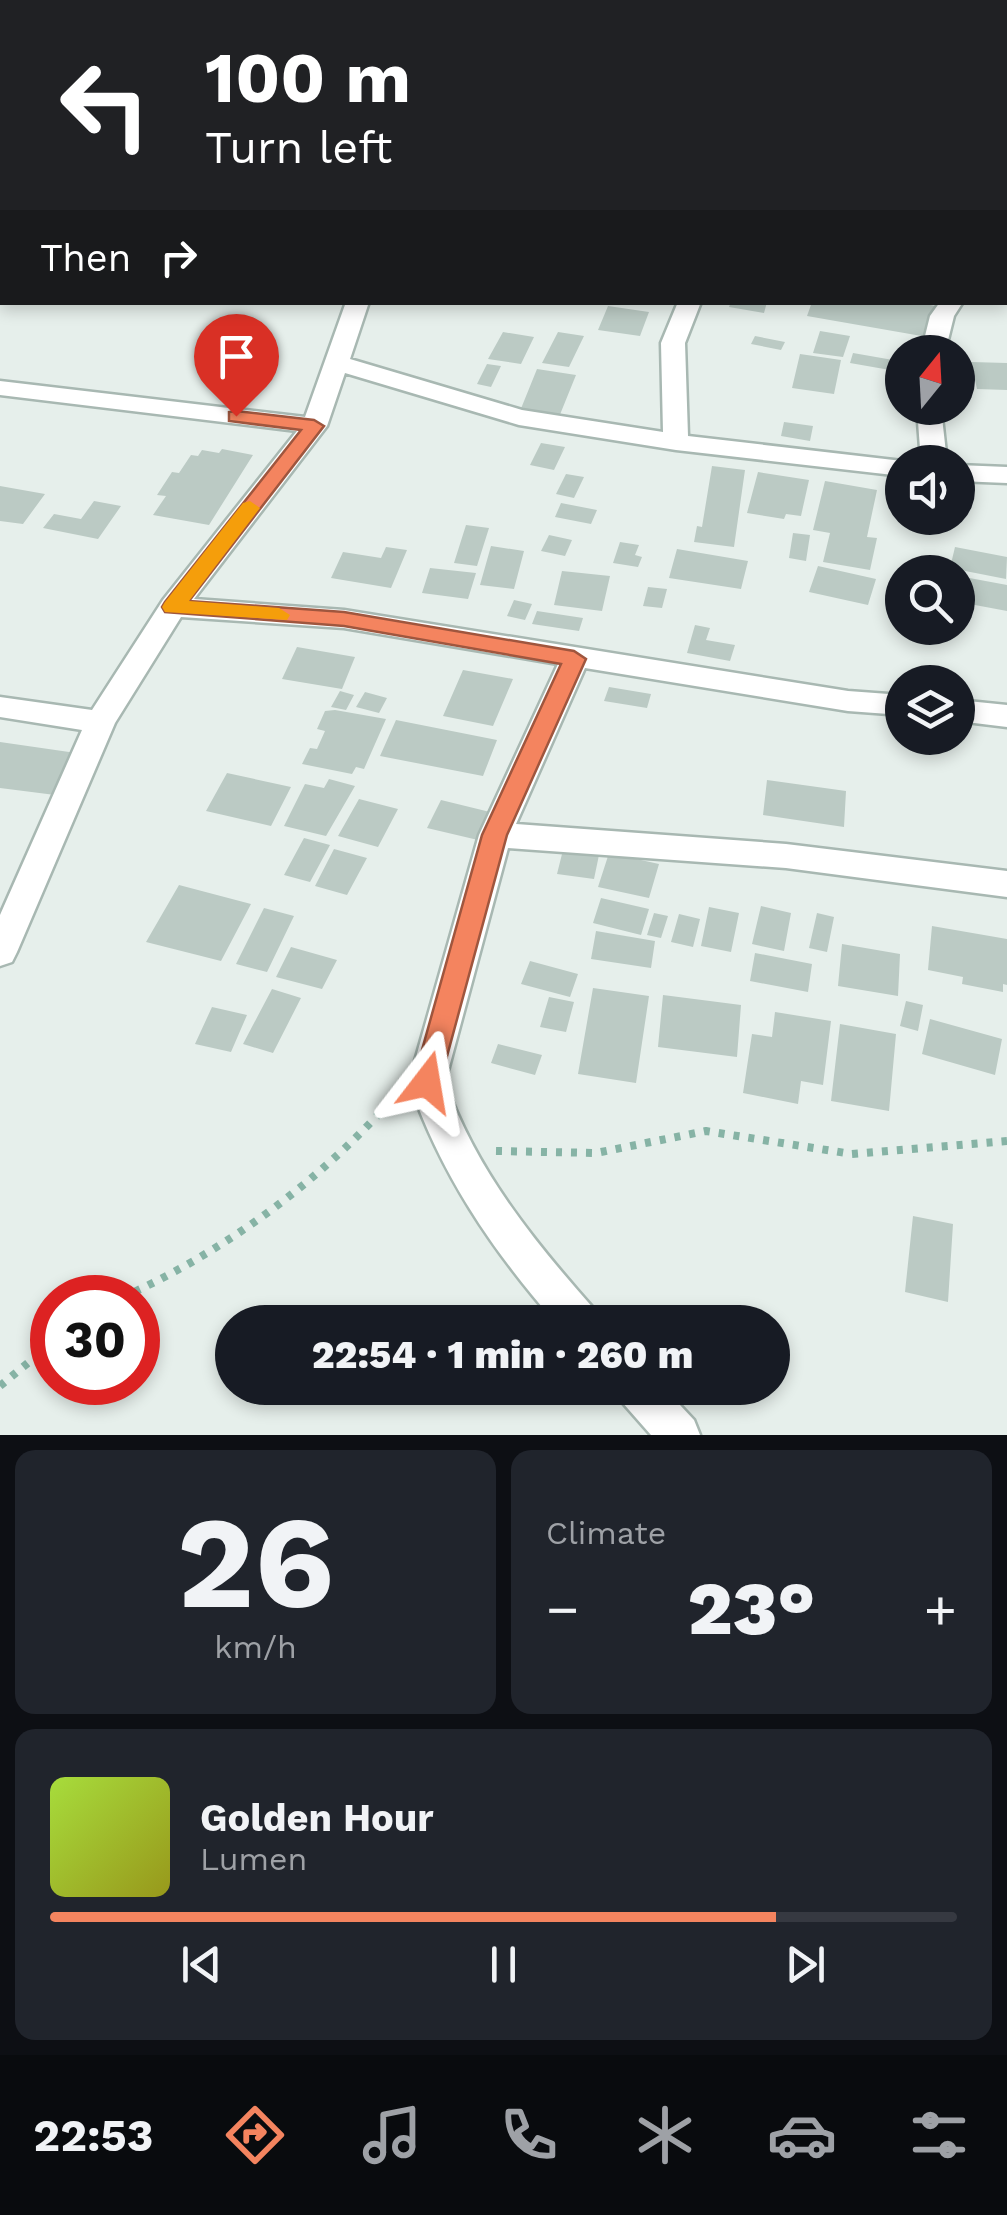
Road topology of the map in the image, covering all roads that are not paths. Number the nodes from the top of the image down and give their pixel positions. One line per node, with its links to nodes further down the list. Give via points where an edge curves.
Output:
1 (357, 305): 5 (street)
2 (689, 305): 8 (street, via 673,342)
3 (950, 305): 4 (street)
4 (937, 335)
5 (336, 363): 7 (street); 8 (street, via 519,417)
6 (0, 388): 7 (street)
7 (314, 426): 12 (street)
8 (676, 442): 9 (street)
9 (885, 466)
10 (975, 474): 11 (street)
11 (1007, 476)
12 (173, 607): 13 (street, via 344,619); 18 (street)
13 (574, 659): 14 (street); 19 (street)
14 (885, 704)
15 (0, 707): 18 (street)
16 (975, 713): 17 (street)
17 (1007, 716)
18 (100, 722): 21 (street)
19 (494, 835): 20 (street, via 786,856); 22 (street, via 427,1082 438,1122 527,1262)
20 (1007, 884)
21 (0, 952)
22 (565, 1305)
23 (652, 1405): 24 (street)
24 (679, 1435)

